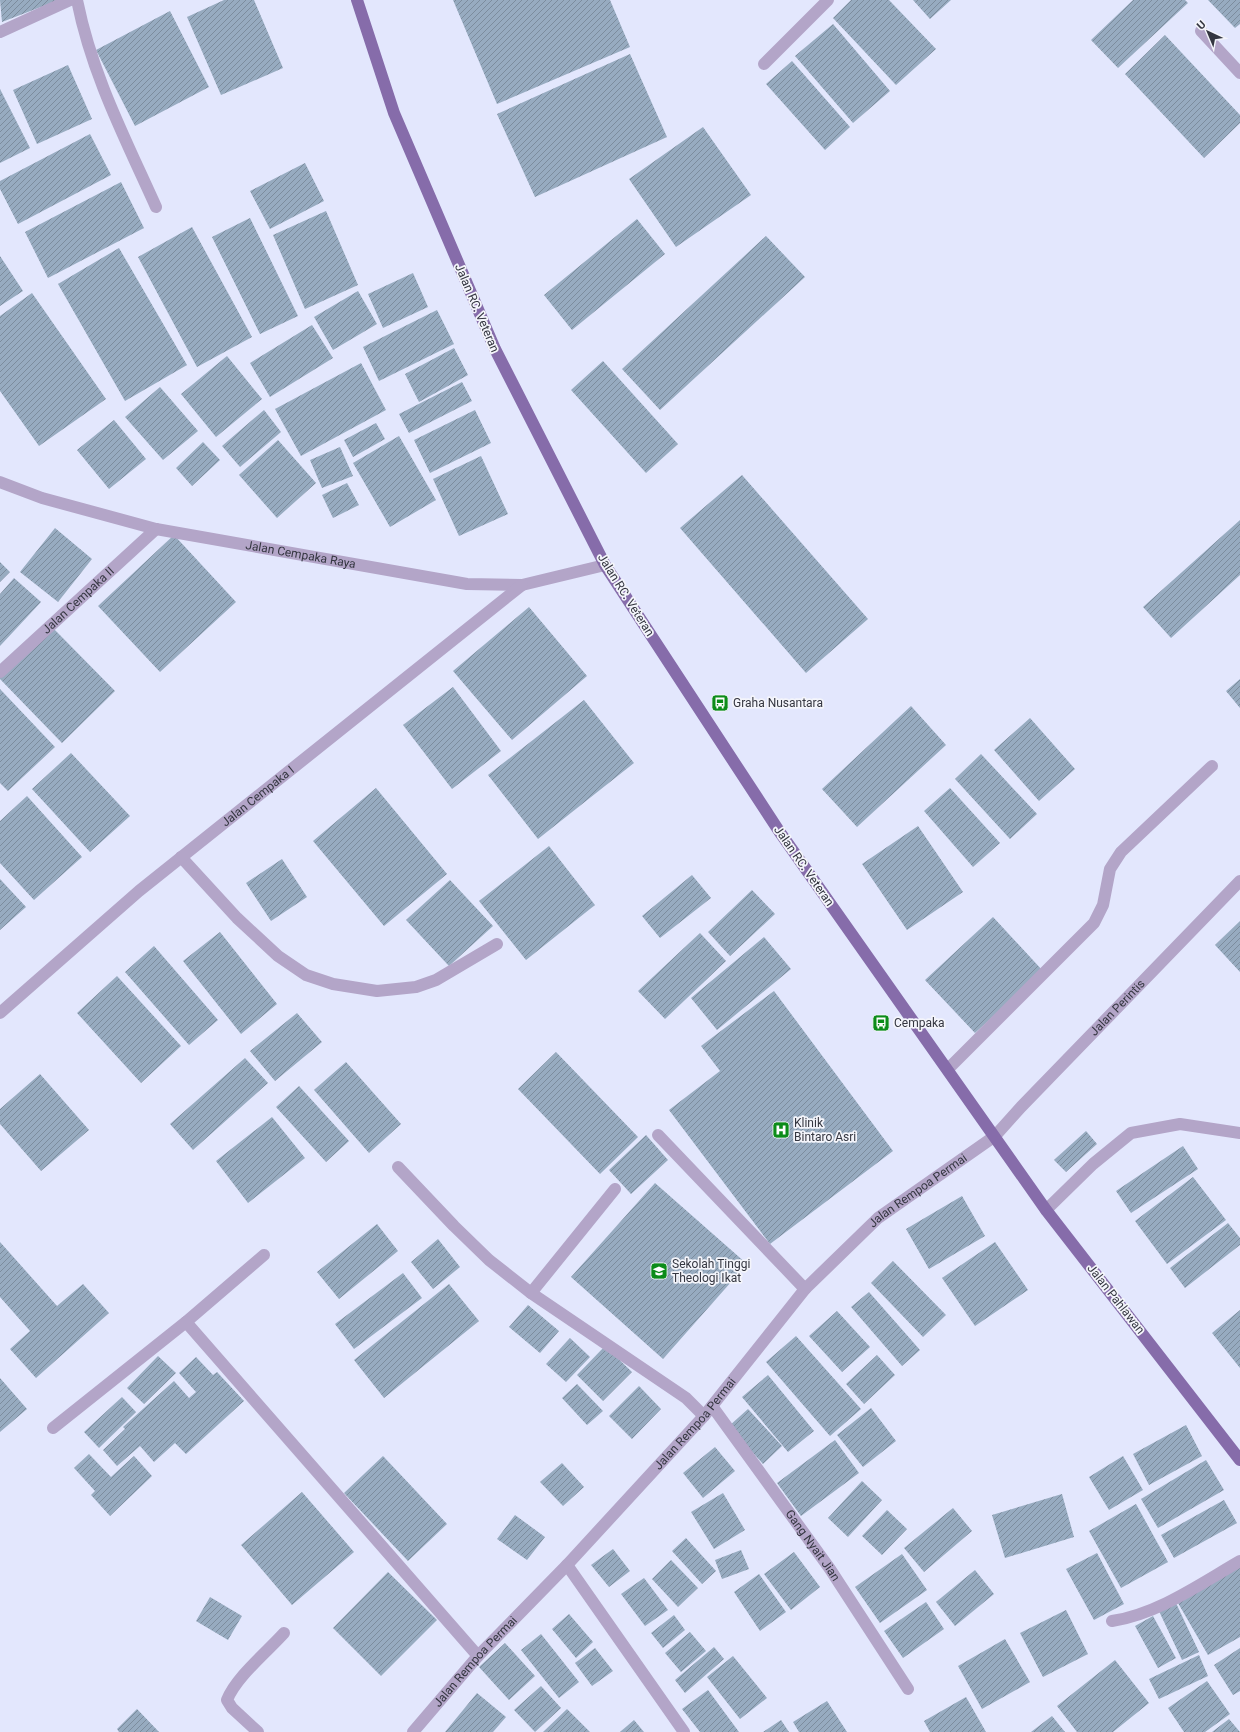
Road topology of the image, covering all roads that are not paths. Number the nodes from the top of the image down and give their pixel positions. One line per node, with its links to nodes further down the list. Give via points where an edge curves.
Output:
1 (70, 0): 6 (street)
2 (78, 0): 9 (street, via 91,57 106,97)
3 (357, 0): 12 (main road, Jalan RC. Veteran, via 394,113 494,349)
4 (828, 0): 7 (street)
5 (1201, 31): 8 (street)
6 (0, 32)
7 (764, 64)
8 (1240, 73)
9 (156, 208)
10 (0, 482): 11 (street, Jalan Cempaka Raya, via 42,498)
11 (156, 529): 13 (street, Jalan Cempaka Raya, via 467,584); 14 (street, Jalan Cempaka II)
12 (605, 565): 13 (street, Jalan Cempaka Raya); 20 (main road, Jalan RC. Veteran, via 779,831)
13 (522, 585): 16 (street, Jalan Cempaka I)
14 (0, 672)
15 (1212, 766): 20 (street, via 1121,852 1110,869 1103,905 1094,922)
16 (181, 857): 18 (street, via 237,918 278,956 306,975 333,984 377,991 416,987 436,980); 19 (street, Jalan Cempaka I)
17 (1240, 881): 23 (street, Jalan Perintis)
18 (497, 944)
19 (0, 1014)
20 (948, 1069): 23 (main road, Jalan RC. Veteran)
21 (1240, 1133): 26 (street, via 1180,1124 1131,1133 1093,1164)
22 (658, 1135): 28 (street)
23 (995, 1136): 26 (main road, Jalan Pahlawan); 28 (street, Jalan Rempoa Permai, via 878,1218)
24 (398, 1167): 29 (street, via 489,1260)
25 (615, 1189): 29 (street)
26 (1046, 1210): 34 (main road, Jalan Pahlawan)
27 (264, 1255): 30 (street)
28 (805, 1289): 31 (street, Jalan Rempoa Permai)
29 (531, 1293): 32 (street, via 686,1398)
30 (186, 1322): 33 (street); 39 (street)
31 (712, 1406): 32 (street, Jalan Rempoa Permai); 40 (street, Gang Nyait Jian, via 830,1569)
32 (704, 1416): 36 (street, Jalan Rempoa Permai)
33 (53, 1428)
34 (1239, 1456)
35 (1240, 1561): 37 (street, via 1138,1616)
36 (567, 1565): 39 (street, Jalan Rempoa Permai); 43 (street)
37 (1112, 1621)
38 (284, 1633): 41 (street, via 241,1679 227,1700)
39 (478, 1656): 42 (street, Jalan Rempoa Permai)
40 (908, 1689)
41 (258, 1732)
42 (412, 1732)
43 (684, 1732)

